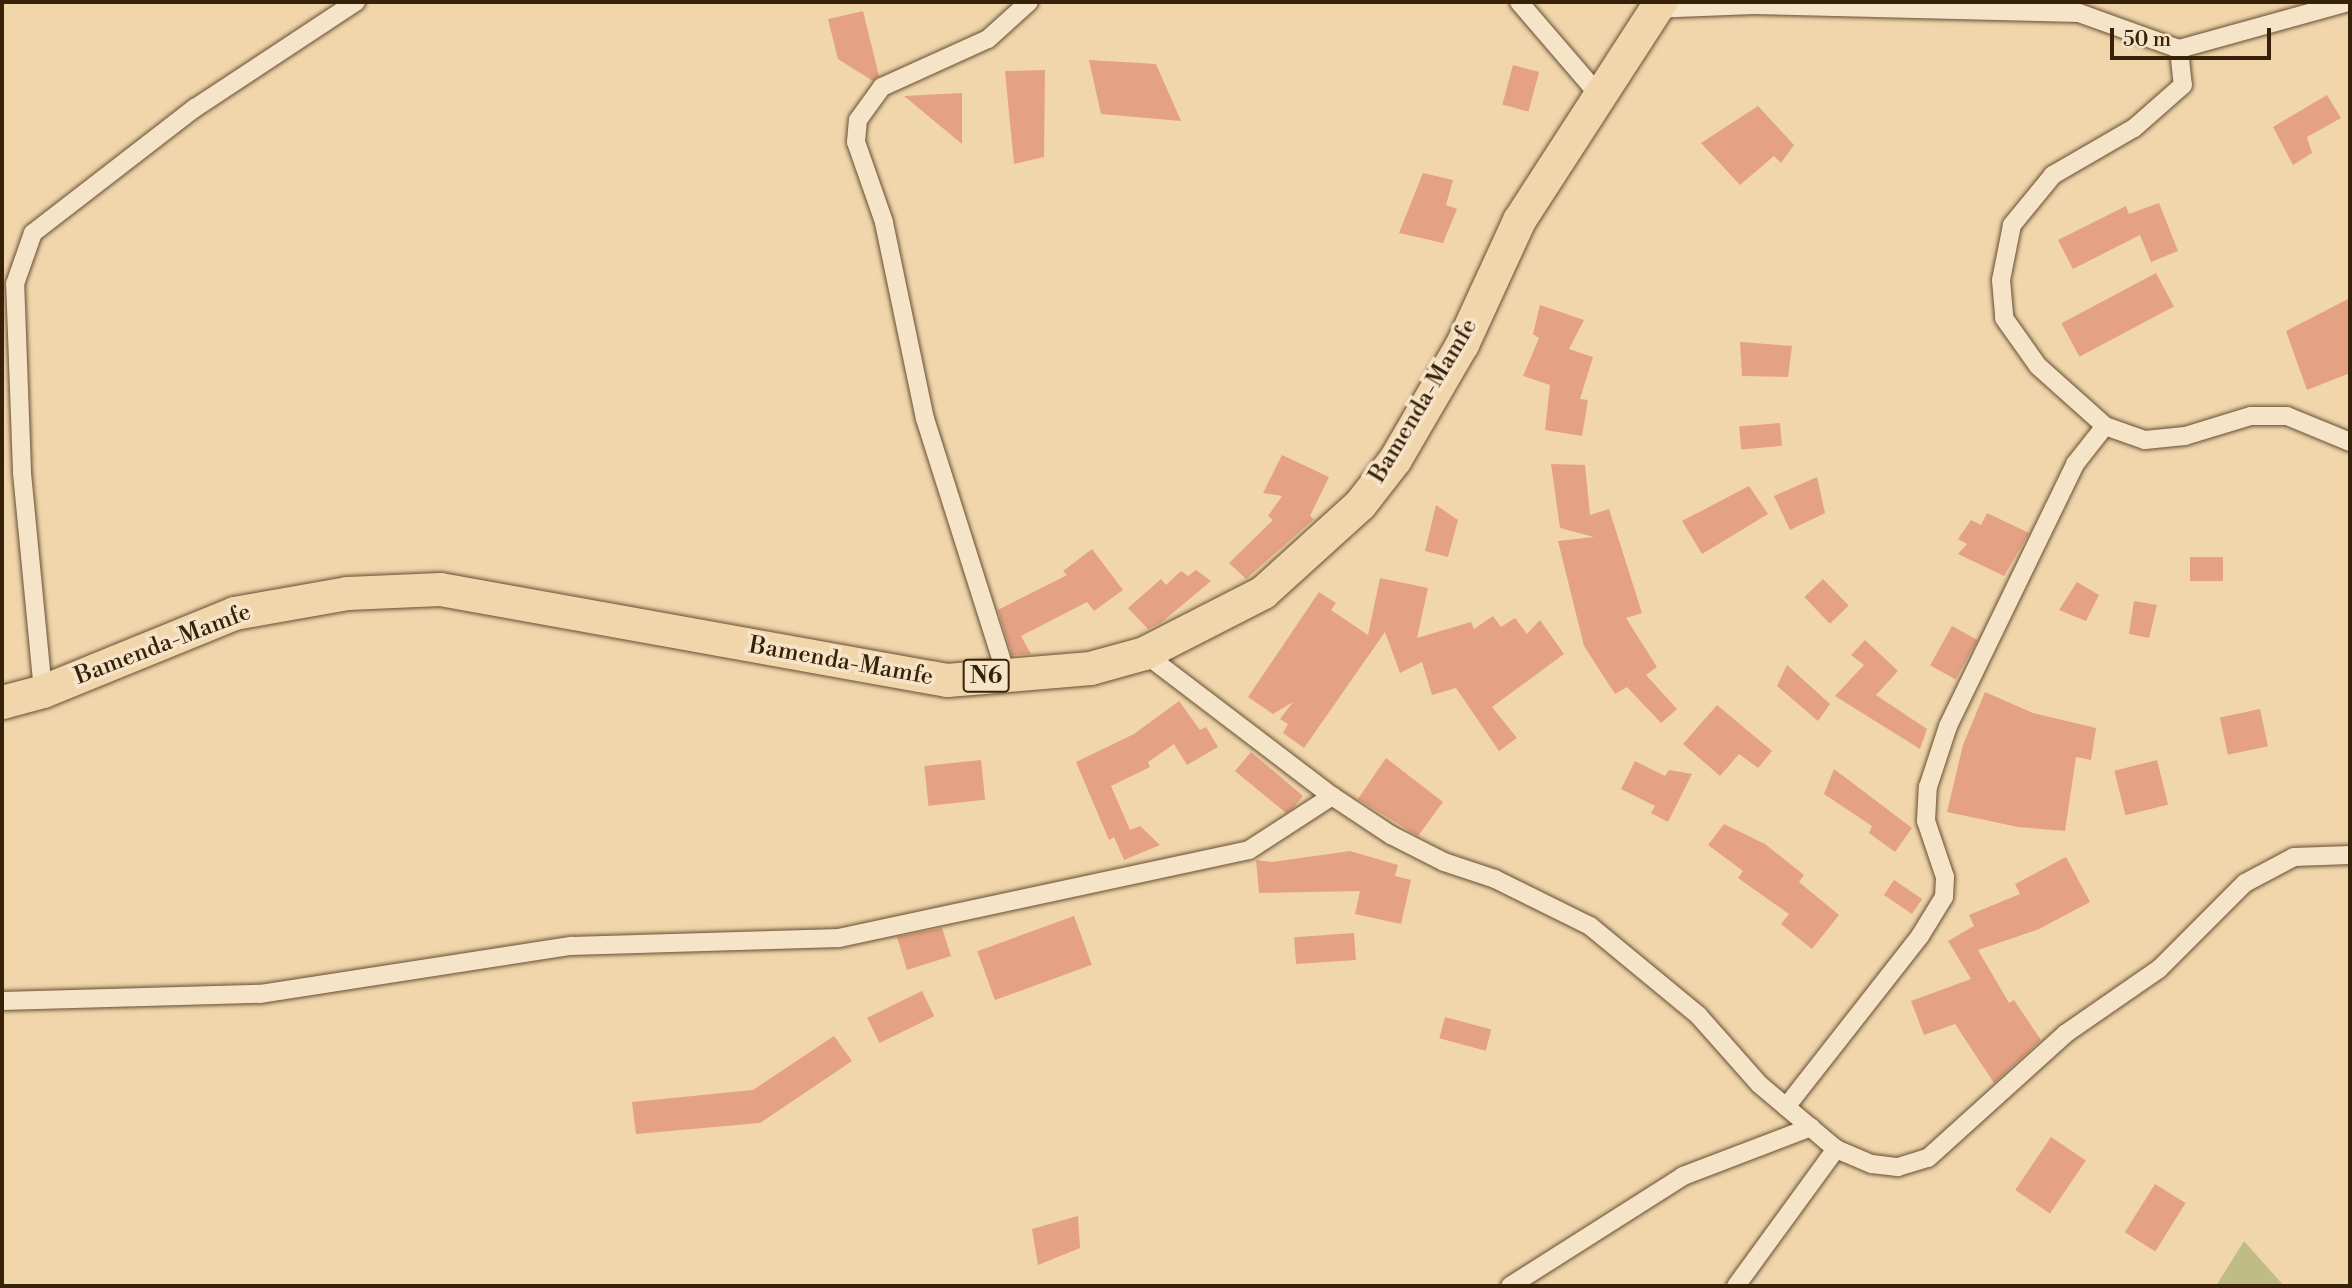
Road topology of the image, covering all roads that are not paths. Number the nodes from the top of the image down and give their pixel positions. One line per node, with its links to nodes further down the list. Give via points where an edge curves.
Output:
1 (356, 2): 13 (street, via 195,108 33,233 15,284 22,471)
2 (1029, 2): 12 (street, via 988,39 882,87 858,120 856,142 884,222 925,419)
3 (1519, 2): 8 (street)
4 (2347, 2): 7 (street)
5 (1756, 4): 6 (street); 7 (street, via 2079,13)
6 (1655, 6): 8 (highway, Bamenda-Mamfe / N6)
7 (2179, 49): 9 (street, via 2183,85 2134,128 2053,175 2012,225 2003,269 2004,318 2038,366)
8 (1599, 94): 11 (highway, Bamenda-Mamfe / N6, via 1519,220 1462,345 1395,459 1360,504 1263,592)
9 (2105, 426): 10 (street, via 2146,440 2185,436 2252,416 2287,416); 18 (street, via 2075,464 1948,726 1928,787 1926,821 1945,877 1944,897 1920,936)
10 (2350, 442)
11 (1144, 653): 12 (highway, Bamenda-Mamfe / N6, via 1090,668); 15 (street)
12 (1006, 674): 13 (highway, Bamenda-Mamfe / N6, via 947,680 897,675 440,589 347,593 234,613)
13 (43, 691): 14 (highway, Bamenda-Mamfe / N6)
14 (2, 702)
15 (1332, 796): 17 (street, via 1249,850 839,938 571,946 260,994); 18 (street, via 1444,862 1495,879 1590,926 1698,1015 1749,1074)
16 (2350, 855): 20 (street, via 2294,857 2245,883 2159,969 2065,1034 1928,1158 1898,1167 1872,1164)
17 (2, 1001)
18 (1786, 1107): 19 (street)
19 (1811, 1127): 20 (street); 21 (street, via 1683,1176)
20 (1836, 1149): 22 (street)
21 (1510, 1286)
22 (1736, 1286)

